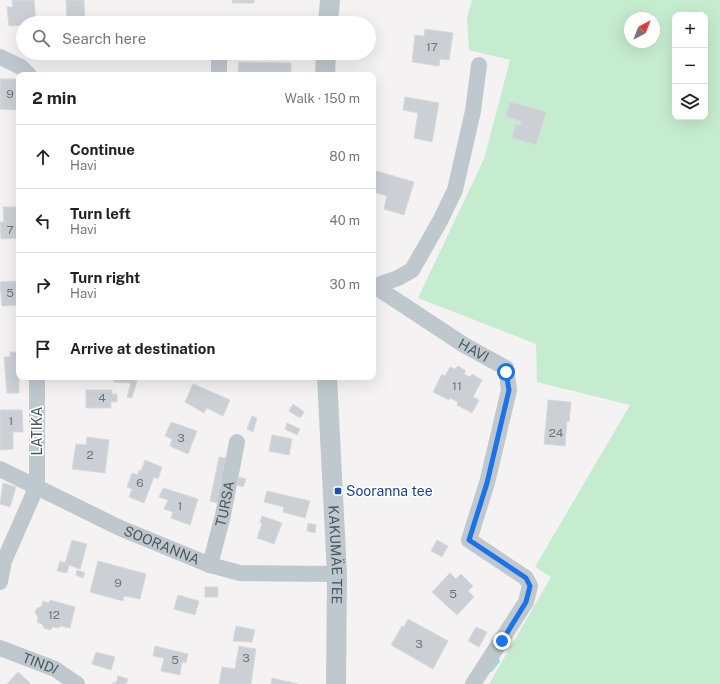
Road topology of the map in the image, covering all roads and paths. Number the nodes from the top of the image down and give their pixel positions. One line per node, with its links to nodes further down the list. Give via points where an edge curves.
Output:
1 (330, 0): 2 (street)
2 (329, 16)
3 (0, 57): 7 (street)
4 (219, 60): 8 (street)
5 (326, 60): 9 (street)
6 (480, 65): 10 (street, HAVI, via 469,133 455,190 412,270)
7 (26, 72)
8 (218, 72)
9 (325, 72)
10 (376, 285)
11 (376, 287): 24 (street, HAVI, via 464,345 506,368 509,390 487,483 469,540 526,578 530,586 526,602)
12 (37, 380): 16 (street, LATIKA)
13 (327, 380): 19 (street, KAKUMÄE TEE)
14 (237, 442): 18 (street, TURSA)
15 (0, 469): 16 (street, SOORANNA)
16 (37, 486): 17 (street); 18 (street, SOORANNA, via 120,528)
17 (2, 562): 20 (street)
18 (210, 565): 19 (street, SOORANNA, via 240,572)
19 (337, 574): 23 (street, KAKUMÄE TEE)
20 (0, 582)
21 (0, 648): 22 (street, TINDI, via 55,669)
22 (77, 684)
23 (336, 684)
24 (473, 684)

